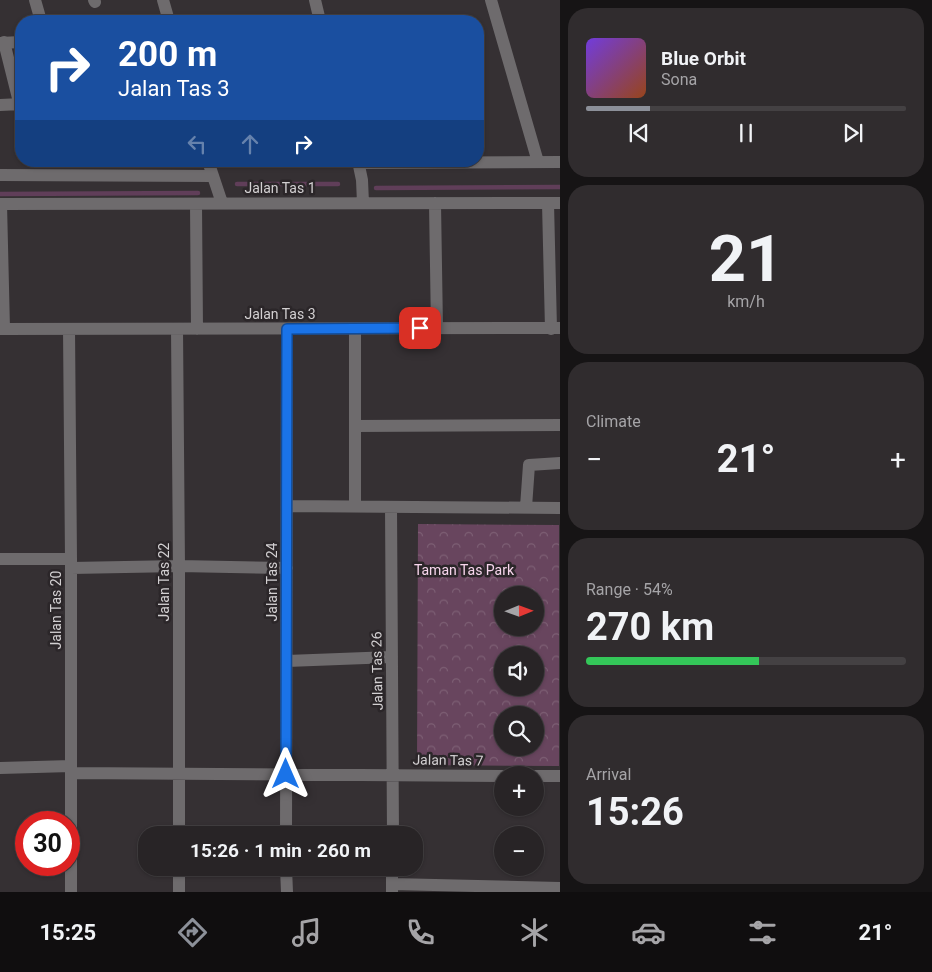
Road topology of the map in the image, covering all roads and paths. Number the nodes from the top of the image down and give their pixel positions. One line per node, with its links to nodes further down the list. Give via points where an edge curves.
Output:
1 (35, 0): 5 (street)
2 (164, 0): 6 (street)
3 (315, 0): 7 (street)
4 (491, 0): 14 (street)
5 (39, 15)
6 (168, 15)
7 (319, 15)
8 (2, 42): 9 (street); 10 (street)
9 (15, 42)
10 (15, 86)
11 (0, 104): 12 (street)
12 (15, 105)
13 (484, 162): 14 (street)
14 (538, 162): 15 (street)
15 (560, 162)
16 (34, 167): 20 (street)
17 (210, 167): 21 (street)
18 (359, 167): 22 (street)
19 (0, 175): 20 (street)
20 (36, 175): 21 (street)
21 (212, 176): 27 (street)
22 (363, 203): 23 (street, Jalan Tas 1); 27 (street, Jalan Tas 1)
23 (435, 203): 24 (street, Jalan Tas 1); 28 (street)
24 (554, 203): 29 (street)
25 (1, 204): 26 (street, Jalan Tas 1); 30 (street)
26 (196, 204): 27 (street, Jalan Tas 1); 33 (street)
27 (222, 204)
28 (436, 328): 29 (street, Jalan Tas 3); 35 (street, Jalan Tas 3)
29 (555, 328)
30 (2, 329): 31 (street, Jalan Tas 3)
31 (69, 329): 32 (street, Jalan Tas 3); 45 (street, Jalan Tas 20)
32 (177, 329): 33 (street, Jalan Tas 3); 46 (street, Jalan Tas 22)
33 (198, 329): 34 (street, Jalan Tas 3)
34 (287, 329): 35 (street, Jalan Tas 3); 39 (street, Jalan Tas 24)
35 (355, 329): 37 (street)
36 (560, 425): 37 (street)
37 (355, 426): 40 (street)
38 (560, 463): 42 (street, via 529,465)
39 (287, 506): 40 (street); 47 (street, Jalan Tas 24)
40 (355, 506): 41 (street)
41 (391, 506): 42 (street); 48 (street, Jalan Tas 26)
42 (526, 507): 43 (street)
43 (560, 508)
44 (0, 559): 45 (street)
45 (71, 563): 46 (street); 51 (street, Jalan Tas 20)
46 (180, 566): 47 (street); 52 (street, Jalan Tas 22)
47 (287, 568): 49 (street, Jalan Tas 24)
48 (392, 657): 49 (street); 54 (street, Jalan Tas 26)
49 (286, 661): 53 (street, Jalan Tas 24)
50 (0, 768): 51 (street, Jalan Tas 7)
51 (71, 770): 52 (street, Jalan Tas 7); 65 (street, Jalan Tas 20)
52 (179, 773): 53 (street, Jalan Tas 7); 58 (street, Jalan Tas 22)
53 (286, 774): 54 (street, Jalan Tas 7); 59 (street, Jalan Tas 24)
54 (393, 774): 55 (street, Jalan Tas 7); 60 (street, Jalan Tas 26)
55 (494, 776)
56 (544, 776): 57 (street)
57 (560, 776)
58 (179, 826)
59 (286, 826)
60 (393, 826)
61 (179, 876): 66 (street)
62 (286, 876): 67 (street)
63 (392, 888): 64 (street)
64 (560, 888)
65 (71, 892)
66 (178, 892)
67 (286, 892)

